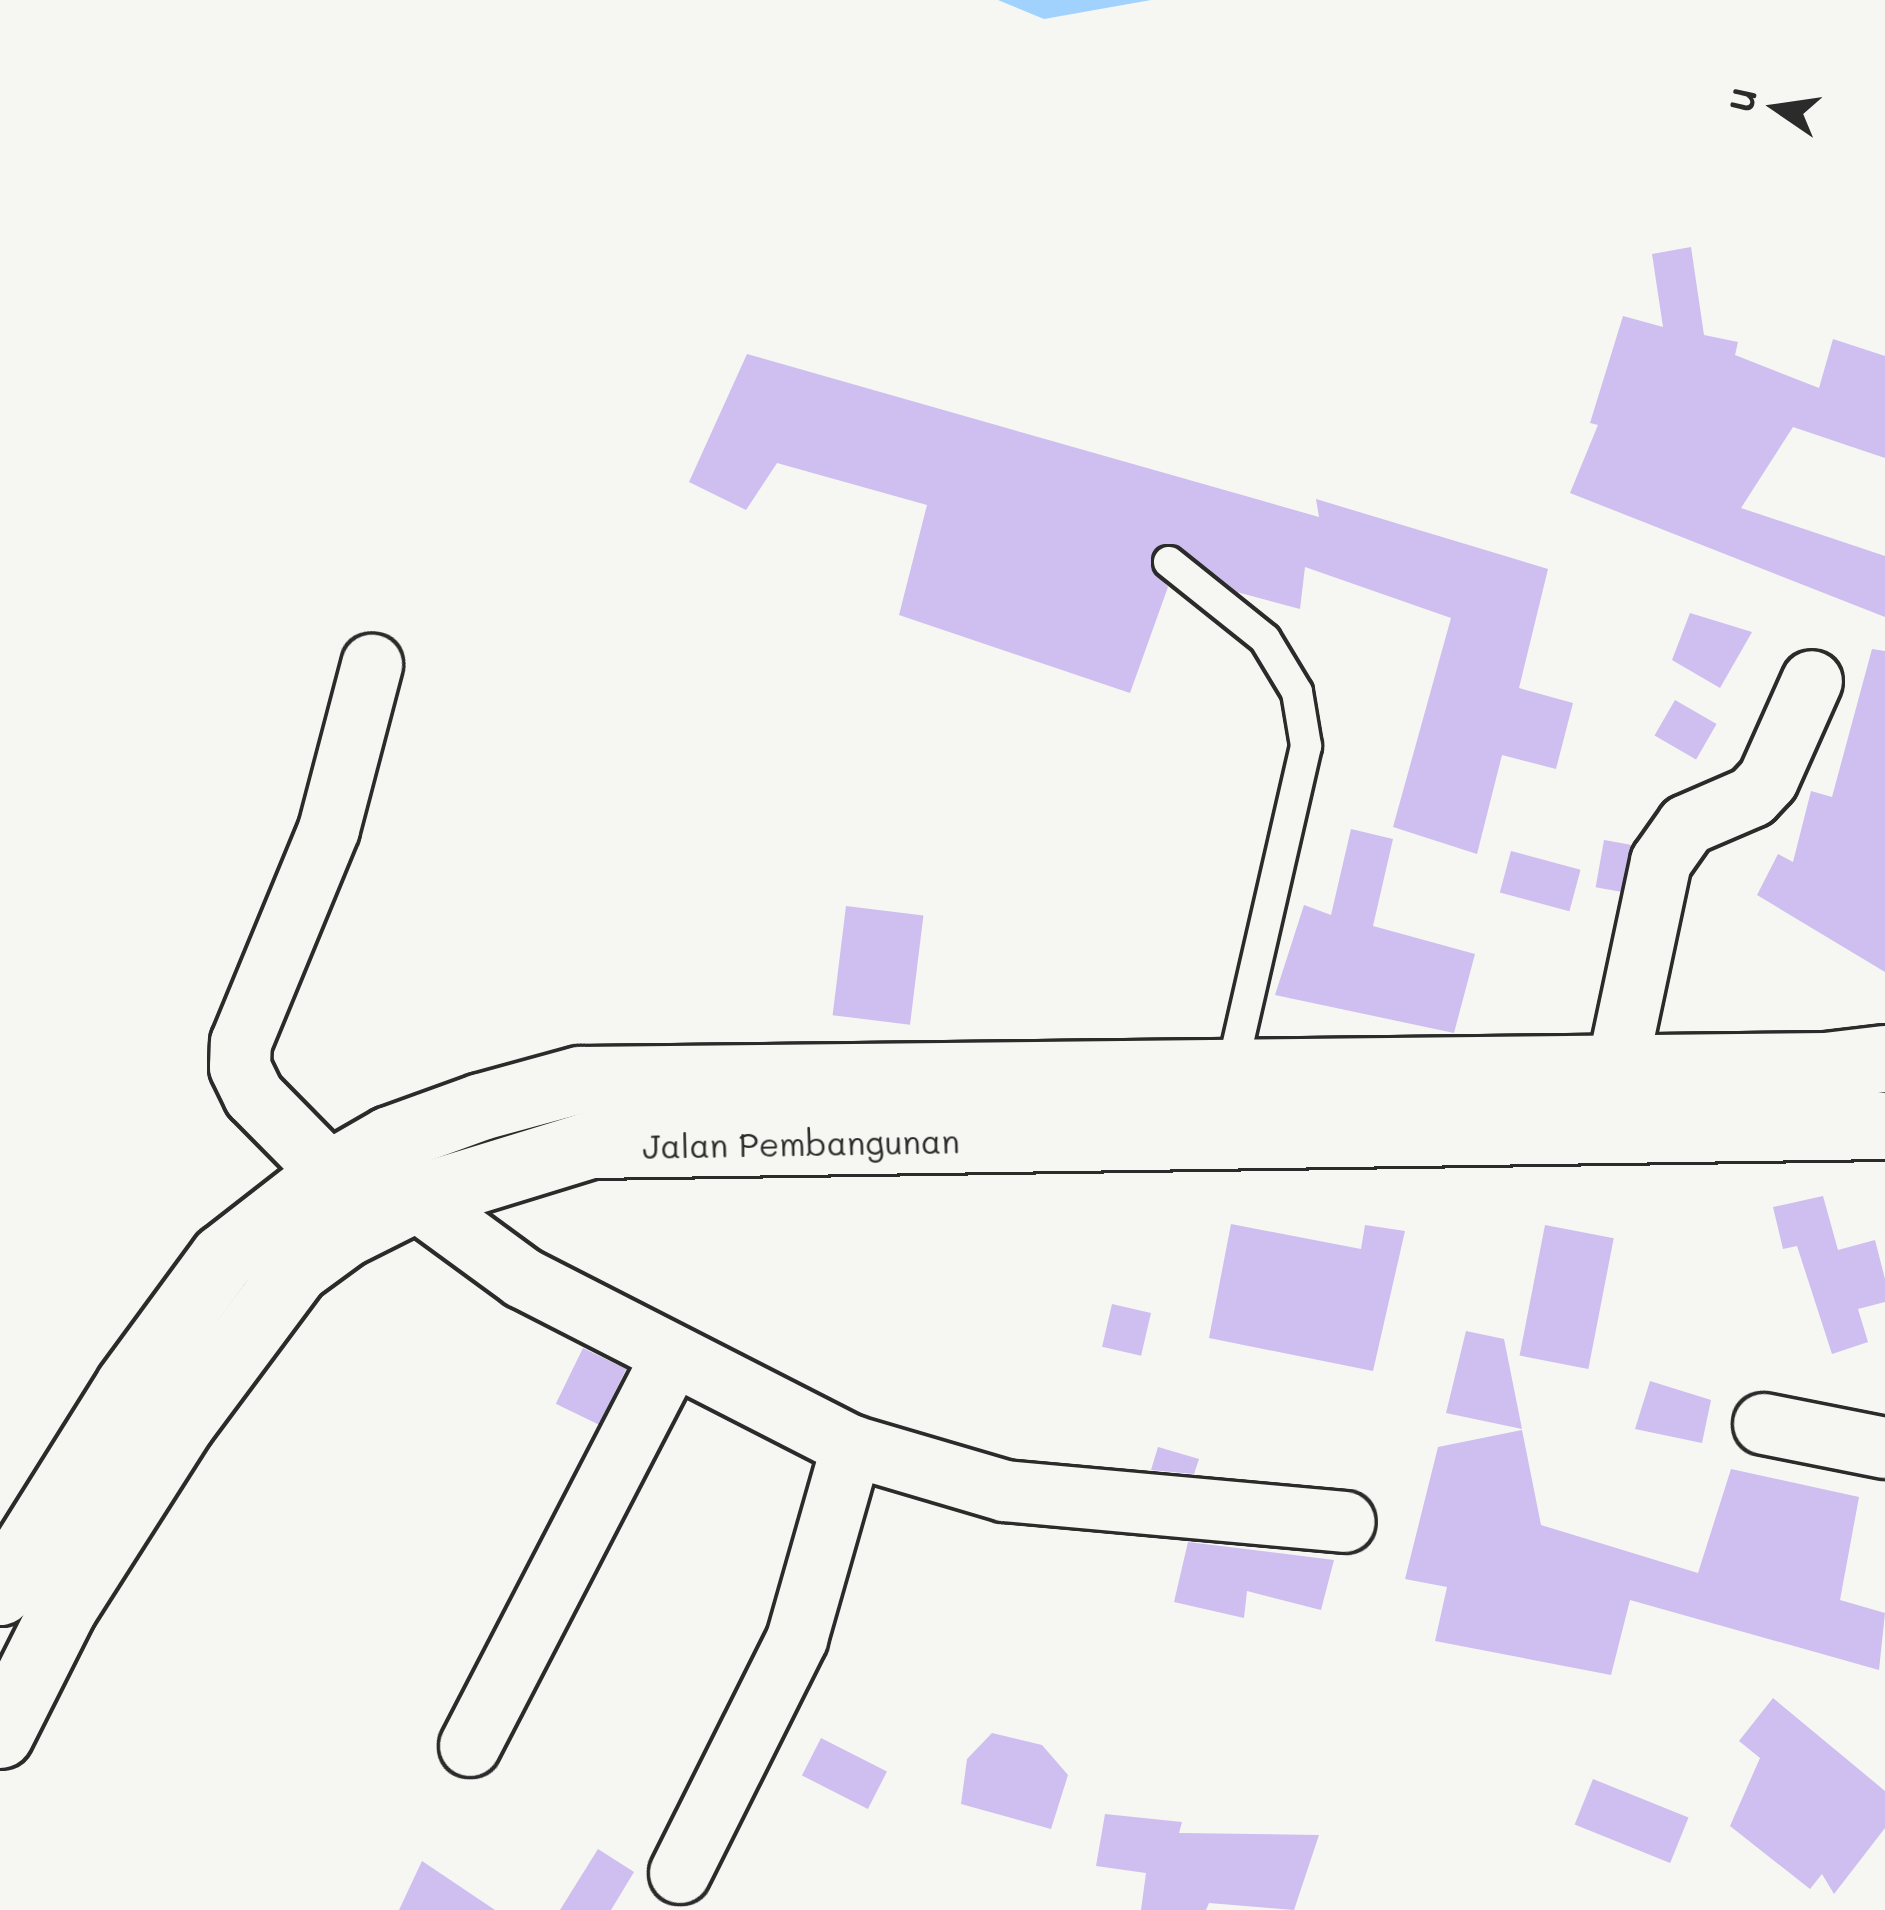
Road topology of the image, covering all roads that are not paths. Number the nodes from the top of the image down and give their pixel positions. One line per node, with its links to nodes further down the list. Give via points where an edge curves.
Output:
1 (1168, 562): 7 (lane, via 1265,639 1297,692 1306,746)
2 (372, 665): 10 (street, via 329,829 241,1043 240,1067 254,1096)
3 (1812, 681): 5 (street, via 1768,780 1752,797 1687,825 1660,862)
4 (1885, 1059): 5 (main road, Jalan Pembangunan)
5 (1617, 1069): 6 (main road, Jalan Pembangunan)
6 (1475, 1070): 7 (main road, Jalan Pembangunan); 9 (main road)
7 (1231, 1074): 10 (main road, Jalan Pembangunan, via 580,1080 389,1140)
8 (1885, 1126): 9 (main road, Jalan Pembangunan)
9 (1476, 1135): 11 (main road, Jalan Pembangunan, via 590,1145)
10 (331, 1174): 17 (main road, Jalan Pembangunan, via 223,1258 129,1386)
11 (416, 1199): 12 (street, via 524,1278); 18 (main road, Jalan Pembangunan, via 344,1234 296,1270 170,1441 64,1608)
12 (670, 1358): 14 (street); 19 (street)
13 (1764, 1424): 15 (street)
14 (852, 1446): 16 (street, via 1005,1490); 20 (street, via 796,1639)
15 (1885, 1448)
16 (1345, 1522)
17 (0, 1592)
18 (0, 1735)
19 (470, 1746)
20 (680, 1873)

